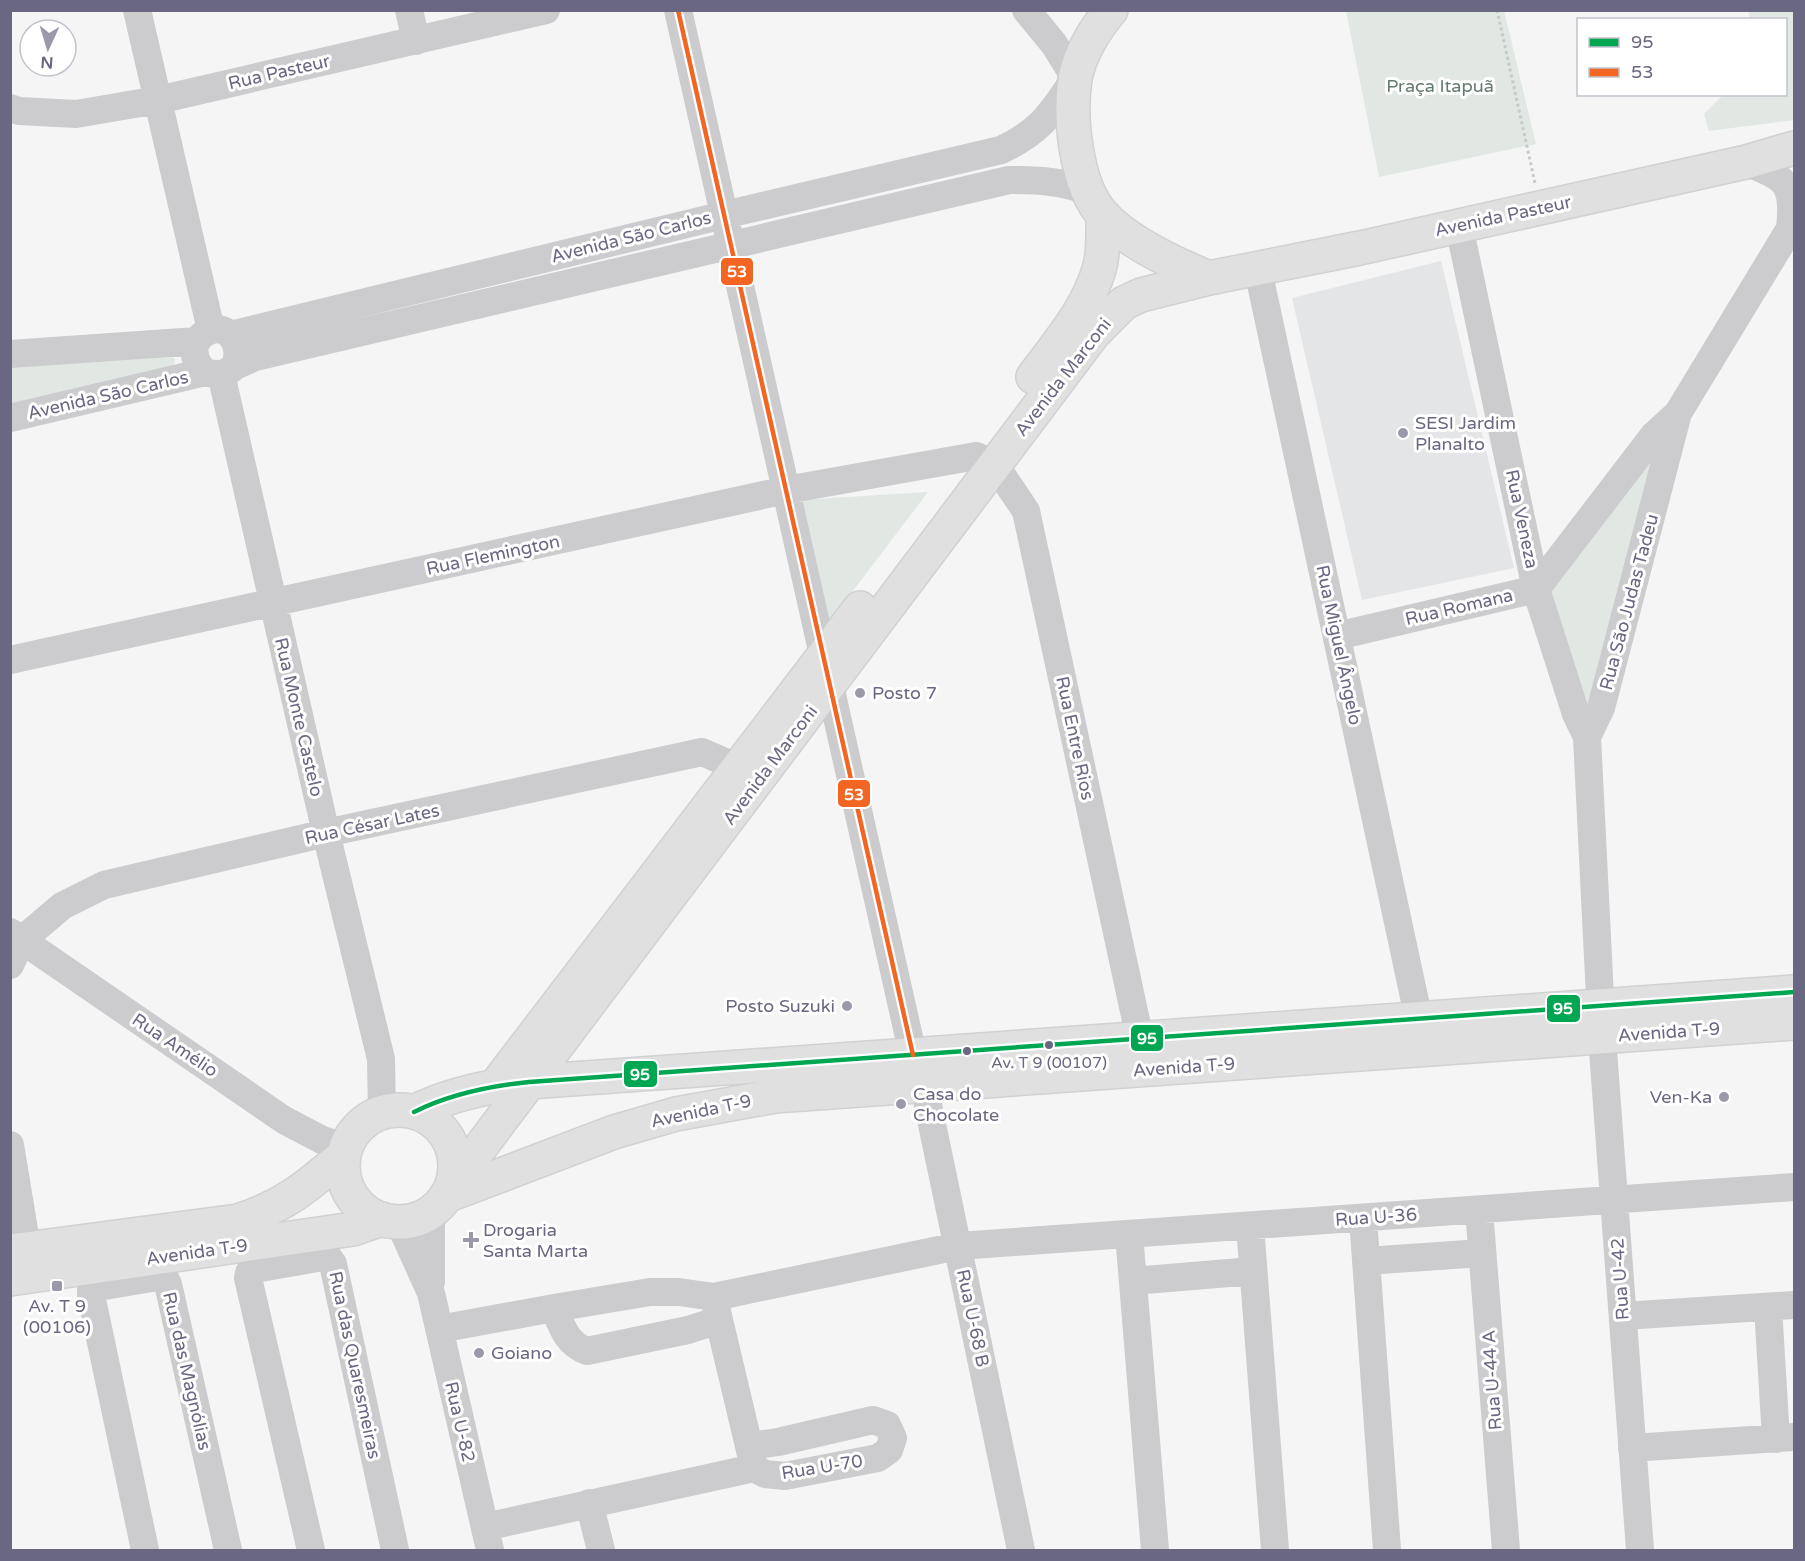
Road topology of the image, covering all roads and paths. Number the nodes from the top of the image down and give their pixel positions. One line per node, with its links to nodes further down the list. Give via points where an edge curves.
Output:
1 (137, 10): 10 (street)
2 (409, 10): 8 (street)
3 (546, 10): 8 (street, Rua Pasteur)
4 (678, 10): 19 (street)
5 (1026, 10): 9 (street)
6 (1111, 10): 9 (main road, via 1092,37)
7 (1497, 10): 18 (path)
8 (416, 41): 10 (street, Rua Pasteur)
9 (1075, 78): 13 (street, Avenida São Carlos, via 1039,127); 17 (main road, via 1078,156)
10 (158, 100): 11 (street, Rua Pasteur, via 76,114); 26 (street)
11 (10, 108)
12 (1794, 148): 14 (main road, Avenida Pasteur)
13 (1001, 150): 16 (street); 19 (street, Avenida São Carlos)
14 (1754, 160): 15 (street); 18 (main road, Avenida Pasteur); 20 (street, Rua São Judas Tadeu, via 1787,185)
15 (1794, 162)
16 (1009, 180): 17 (street, Avenida São Carlos, via 1066,183); 22 (street, Avenida São Carlos)
17 (1095, 203): 24 (main road, via 1138,244); 25 (main road, Avenida Marconi, via 1100,264)
18 (1543, 208): 21 (main road, Avenida Pasteur)
19 (724, 214): 22 (street); 26 (street, Avenida São Carlos)
20 (1792, 225): 29 (street, Rua São Judas Tadeu)
21 (1459, 226): 23 (main road, Avenida Pasteur); 33 (street, Rua Veneza)
22 (731, 246): 28 (street, Avenida São Carlos, via 255,357); 32 (street)
23 (1258, 270): 24 (main road, Avenida Pasteur); 35 (street, Rua Miguel Ângelo)
24 (1209, 278): 25 (main road, Avenida Marconi, via 1141,295)
25 (1084, 327): 31 (main road, Avenida Marconi)
26 (213, 335): 27 (street, Avenida São Carlos); 28 (street, via 194,358); 28 (street, via 237,344 238,356)
27 (10, 354)
28 (220, 371): 30 (street, Avenida São Carlos); 34 (street, Rua Monte Castelo)
29 (1678, 413): 33 (street, Rua Romana, via 1654,435); 38 (street, Rua São Judas Tadeu, via 1601,708)
30 (10, 418)
31 (986, 460): 32 (street, Rua Flemington); 37 (main road, Avenida Marconi); 46 (street, Rua Entre Rios, via 1026,510)
32 (786, 490): 34 (street, Rua Flemington); 37 (street)
33 (1536, 589): 35 (street, Rua Romana); 38 (street, Rua Veneza)
34 (274, 603): 36 (street, Rua Flemington); 40 (street, Rua Monte Castelo)
35 (1337, 636): 43 (street, Rua Miguel Ângelo)
36 (10, 660)
37 (827, 670): 39 (main road, Avenida Marconi); 47 (street)
38 (1587, 737): 44 (street, Rua São Judas Tadeu)
39 (748, 774): 40 (street, Rua César Lates, via 702,752); 48 (main road, Avenida Marconi); 49 (main road, Avenida Marconi)
40 (326, 833): 41 (street, Rua César Lates, via 104,885 62,906); 51 (street, Rua Monte Castelo, via 381,1059)
41 (14, 946): 53 (street, Rua Amélio, via 284,1120)
42 (1794, 992): 44 (main road, Avenida T-9)
43 (1419, 1020): 44 (main road, Avenida T-9); 46 (main road, Avenida T-9)
44 (1601, 1022): 45 (main road, Avenida T-9); 50 (main road, Avenida T-9); 56 (street, Rua U-42)
45 (1794, 1023)
46 (1140, 1039): 47 (main road, Avenida T-9)
47 (913, 1055): 48 (main road, Avenida T-9)
48 (529, 1082): 49 (main road, Avenida T-9); 55 (main road, Avenida Marconi)
49 (496, 1085): 51 (main road, Avenida T-9)
50 (924, 1086): 55 (main road, Avenida T-9, via 775,1095 676,1114 557,1152); 62 (street, Rua U-68 B)
51 (401, 1112): 53 (main road, via 360,1126); 55 (main road, via 428,1119 449,1141 455,1170)
52 (10, 1145): 63 (street)
53 (345, 1151): 59 (main road, via 343,1168 351,1194 364,1209); 63 (main road, Avenida T-9, via 303,1191 238,1221)
54 (1794, 1187): 56 (street, Rua U-36)
55 (443, 1198): 59 (main road, via 410,1221); 69 (street, Rua U-82)
56 (1615, 1200): 57 (street, Rua U-36); 73 (street, Rua U-42)
57 (1479, 1210): 58 (street, Rua U-36); 64 (street, Rua U-44 A)
58 (1364, 1218): 60 (street, Rua U-36); 65 (street)
59 (391, 1221): 67 (main road, Avenida T-9); 69 (street, Rua U-82)
60 (1250, 1226): 61 (street, Rua U-36); 66 (street)
61 (1129, 1234): 62 (street, Rua U-36); 68 (street)
62 (958, 1246): 72 (street, Rua U-36); 84 (street, Rua U-68 B)
63 (19, 1250)
64 (1482, 1253): 65 (street); 88 (street, Rua U-44 A)
65 (1366, 1261): 87 (street)
66 (1252, 1271): 68 (street); 86 (street)
67 (10, 1280)
68 (1133, 1281): 85 (street)
69 (430, 1293): 74 (street, Rua U-82)
70 (1781, 1306): 73 (street); 75 (street)
71 (554, 1308): 72 (street, via 650,1292 679,1292); 72 (street, via 567,1337 575,1347 587,1351 688,1330); 74 (street)
72 (716, 1308): 77 (street, Rua U-70, via 752,1457)
73 (1623, 1316): 76 (street, Rua U-42)
74 (439, 1329): 78 (street, Rua U-82)
75 (1785, 1438): 76 (street)
76 (1632, 1448): 89 (street, Rua U-42)
77 (589, 1503): 78 (street, Rua U-70); 83 (street)
78 (487, 1539)
79 (145, 1551): 80 (street, Rua das Magnólias, via 91,1291 158,1277 165,1278 168,1284)
80 (228, 1551)
81 (312, 1551): 82 (street, Rua das Quaresmeiras, via 248,1278 255,1269 328,1257 333,1264)
82 (395, 1551)
83 (601, 1551)
84 (1021, 1551)
85 (1155, 1551)
86 (1275, 1551)
87 (1387, 1551)
88 (1506, 1551)
89 (1640, 1551)

